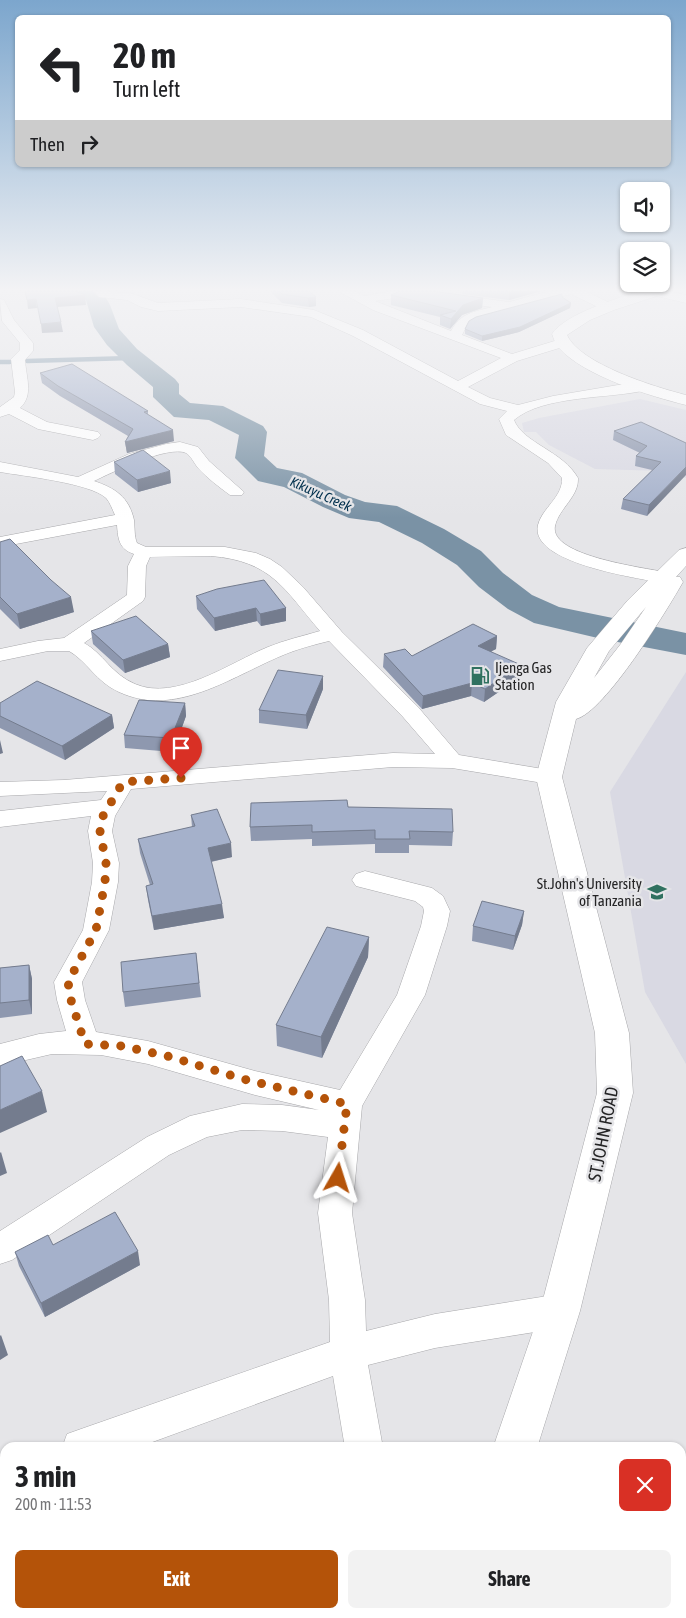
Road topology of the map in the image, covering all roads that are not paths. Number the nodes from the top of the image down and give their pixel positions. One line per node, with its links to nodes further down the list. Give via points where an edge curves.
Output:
1 (15, 367): 9 (street, via 22,396 17,405)
2 (419, 367): 5 (street)
3 (496, 367): 5 (street)
4 (598, 367): 6 (street)
5 (457, 387): 8 (street, via 485,401)
6 (642, 387): 7 (street); 8 (street)
7 (686, 400)
8 (518, 409): 18 (street, via 506,419 511,432 559,465 570,480 569,488 546,526 551,541 597,564)
9 (6, 411): 10 (street, via 43,426)
10 (93, 435)
11 (0, 467): 12 (street)
12 (80, 482): 13 (street, via 127,461 170,447 180,447 194,452); 14 (street, via 110,493)
13 (236, 492)
14 (125, 518): 15 (street); 16 (street, via 127,541 131,547)
15 (0, 542)
16 (144, 552): 20 (street, via 214,552 249,556 286,580); 21 (street, via 137,566 136,597)
17 (686, 555): 18 (street); 19 (street)
18 (663, 578): 19 (street)
19 (646, 608): 23 (street, via 623,656); 23 (street, ST.JOHN ROAD, via 599,648 568,702)
20 (334, 634): 21 (street, via 276,650 196,688 164,694 139,692 118,685 81,649); 24 (street, via 399,698)
21 (68, 645): 22 (street)
22 (0, 655)
23 (560, 728): 25 (street, ST.JOHN ROAD)
24 (452, 761): 25 (street); 26 (street, via 393,760)
25 (549, 777): 35 (street, ST.JOHN ROAD, via 612,1032 615,1093)
26 (123, 782): 27 (street, via 64,788); 28 (street)
27 (0, 788)
28 (108, 807): 29 (street); 31 (street, via 100,831 106,863 96,930 68,982)
29 (0, 819)
30 (365, 880): 33 (street, via 423,894 434,902 437,911 411,995)
31 (85, 1044): 32 (street, via 55,1043); 33 (street, via 122,1046 171,1057)
32 (0, 1055)
33 (345, 1115): 34 (street, via 242,1117 201,1125 158,1146); 36 (street, via 335,1213 347,1300)
34 (0, 1249)
35 (560, 1311): 36 (street, via 435,1331); 39 (street, ST.JOHN ROAD)
36 (348, 1353): 37 (street); 38 (street)
37 (98, 1442)
38 (363, 1442)
39 (517, 1442)

